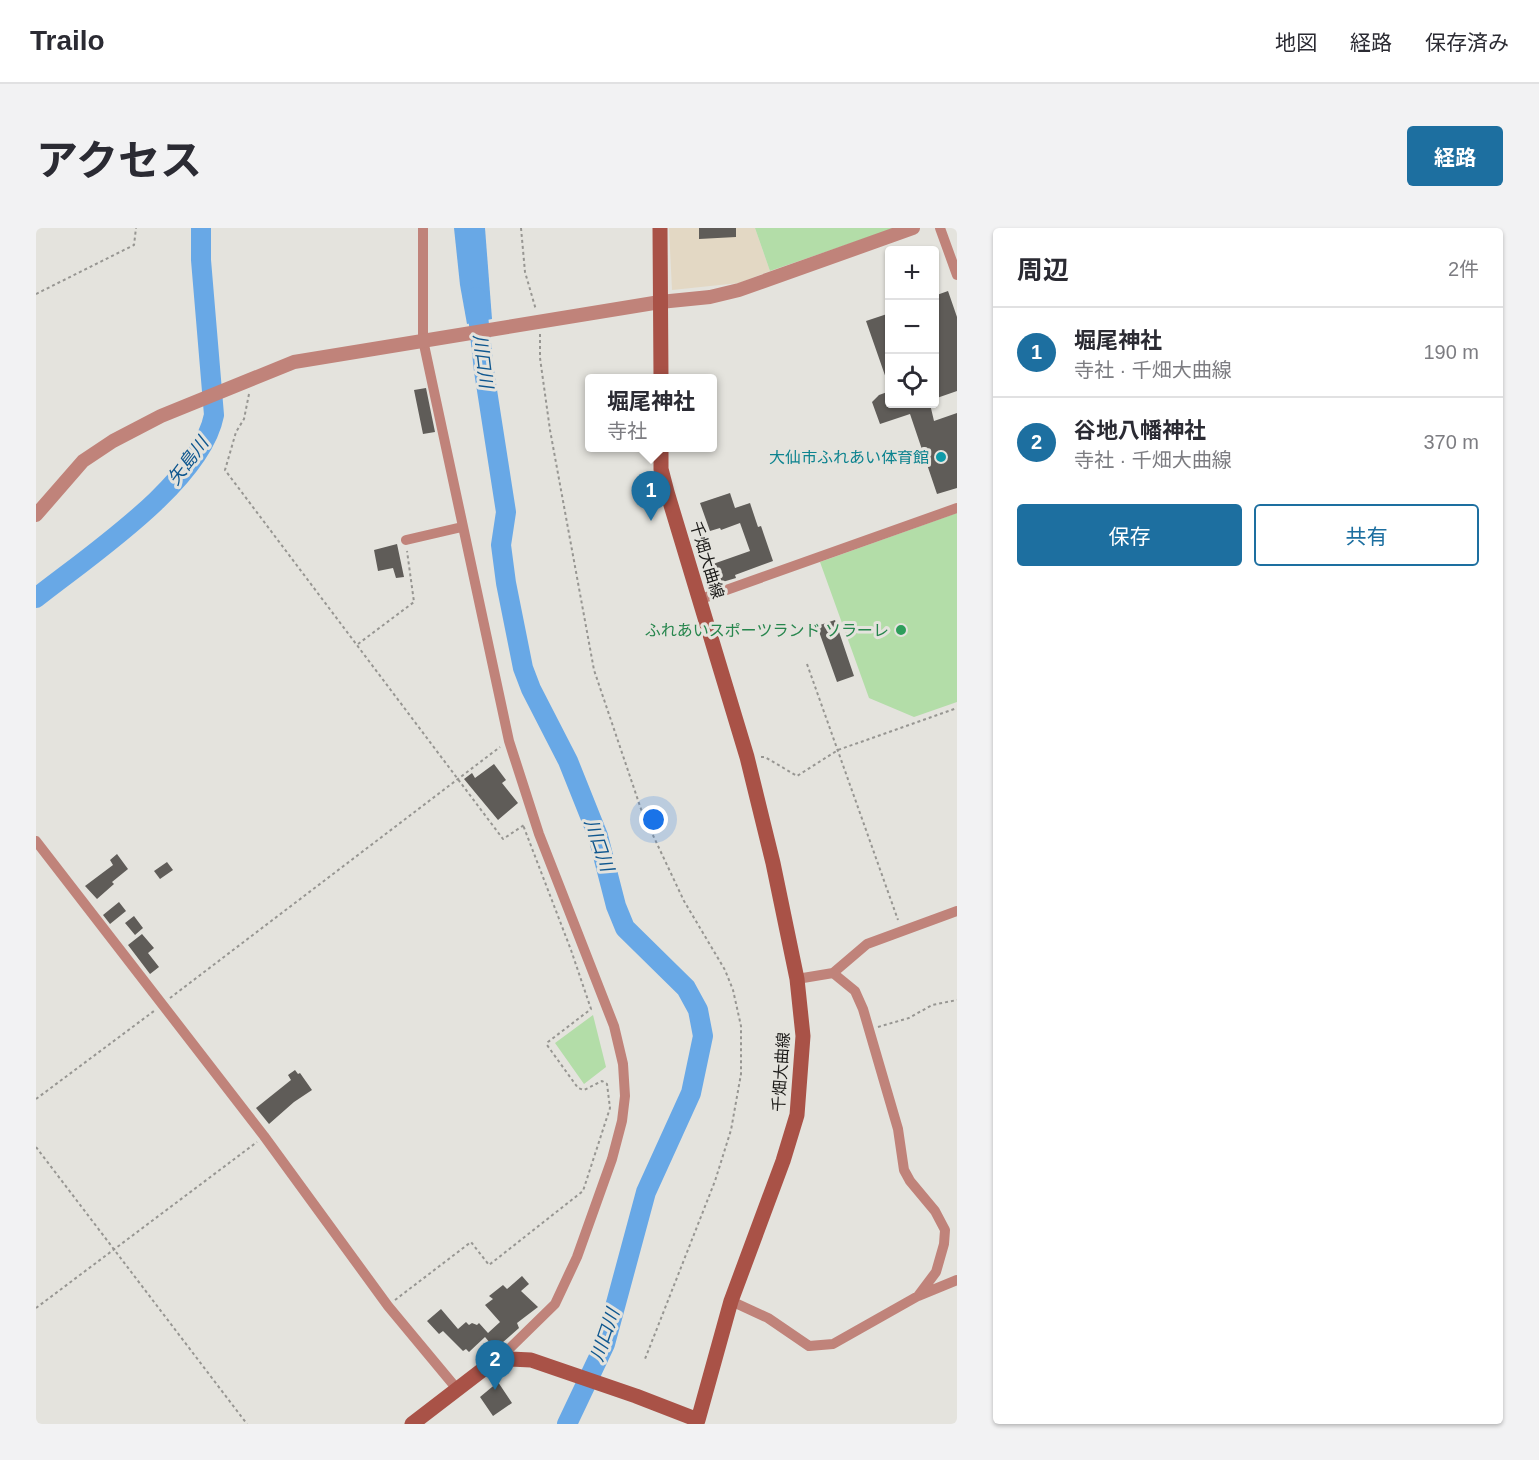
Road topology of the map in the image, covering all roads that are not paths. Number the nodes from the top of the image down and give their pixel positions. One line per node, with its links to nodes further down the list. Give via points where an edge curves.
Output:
1 (423, 228): 7 (street)
2 (660, 228): 6 (main road)
3 (913, 228): 6 (street, via 739,290)
4 (940, 228): 5 (street)
5 (957, 275)
6 (660, 302): 7 (street); 8 (main road)
7 (429, 339): 11 (street, via 294,362 183,407 112,441 83,462); 12 (street)
8 (661, 374)
9 (661, 452): 14 (main road, 千畑大曲線, via 667,492)
10 (957, 508): 14 (street)
11 (36, 515)
12 (462, 526): 13 (street); 22 (street, via 509,741 535,821 614,1026 625,1096 612,1159 577,1257 555,1304 507,1351)
13 (406, 540)
14 (701, 599): 18 (main road, 千畑大曲線, via 747,757)
15 (36, 841): 23 (street, via 264,1137 388,1306)
16 (957, 911): 17 (street, via 867,944)
17 (833, 973): 18 (street); 20 (street, via 855,991 863,1009 898,1129 904,1170 945,1230 936,1272)
18 (797, 979): 21 (main road, 千畑大曲線, via 802,1067 797,1115)
19 (957, 1280): 20 (street)
20 (918, 1296): 21 (street, via 832,1344 809,1346 768,1318)
21 (731, 1301): 24 (main road, 千畑大曲線)
22 (505, 1361): 23 (main road, 千畑大曲線, via 481,1371); 24 (main road, 千畑大曲線, via 531,1360)
23 (457, 1389): 25 (main road, 千畑大曲線)
24 (698, 1422)
25 (412, 1424)

